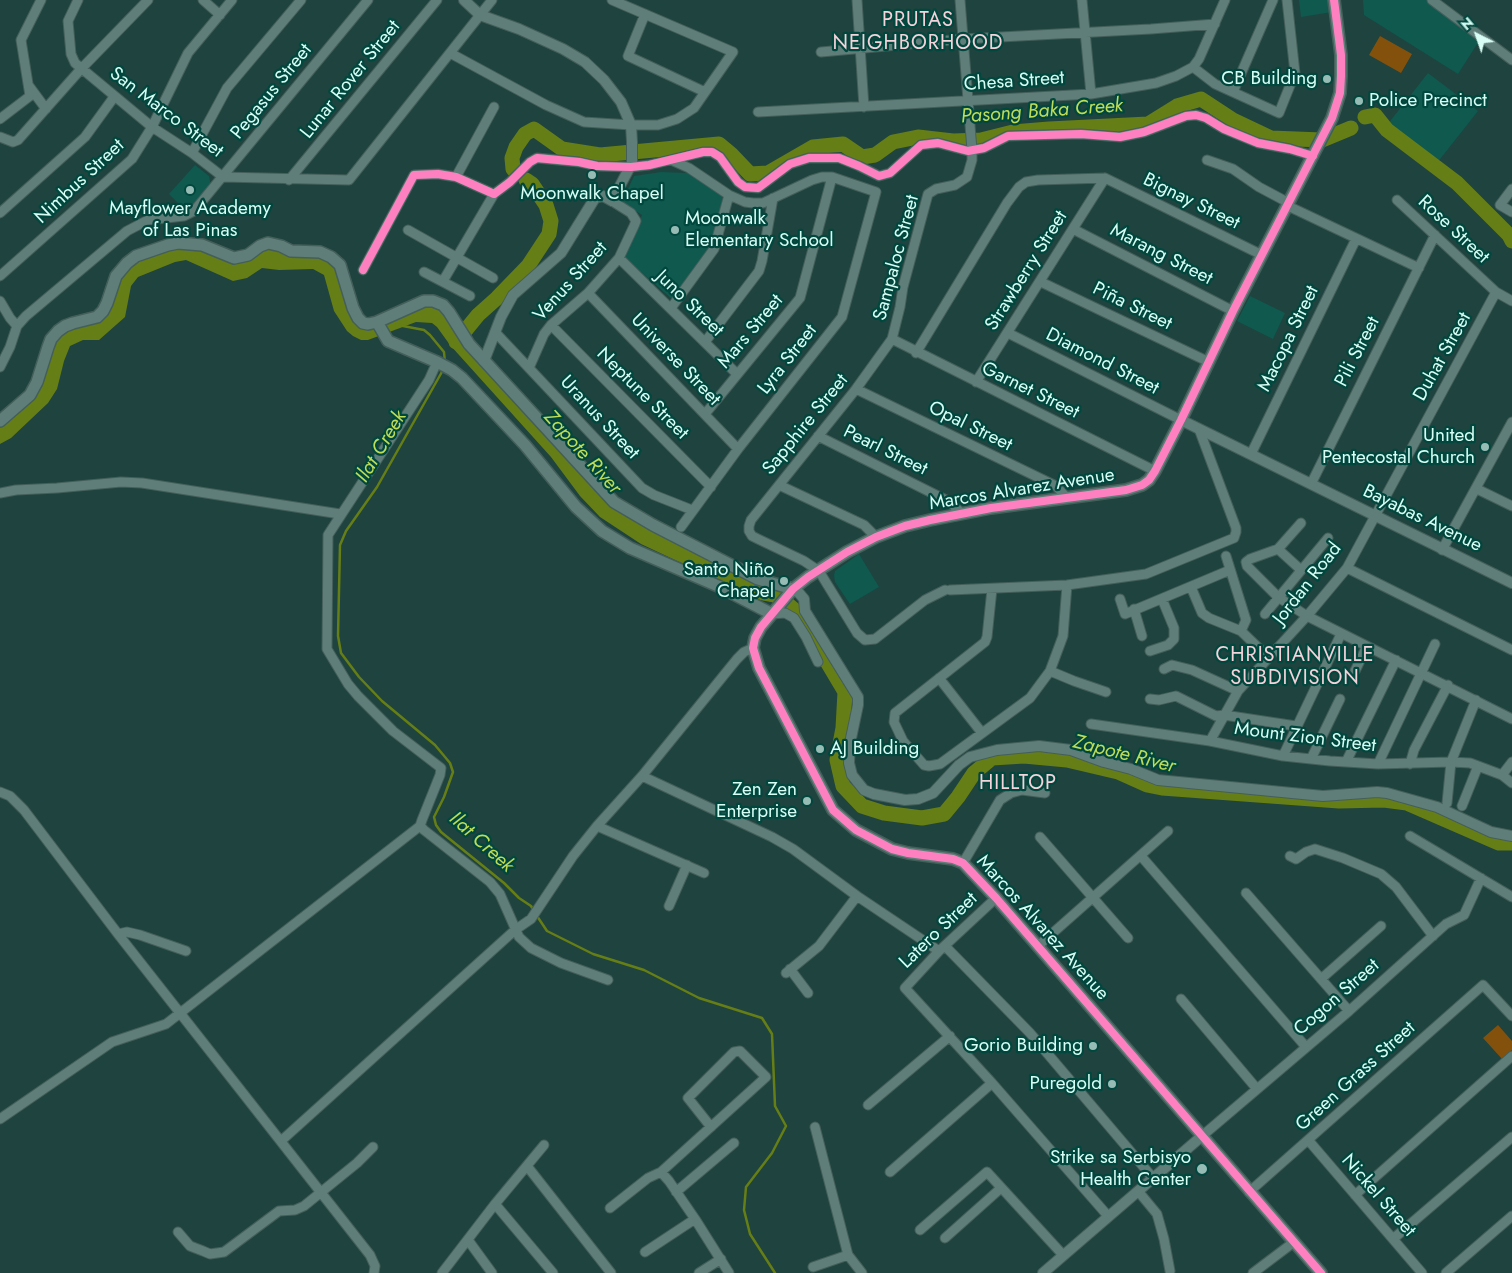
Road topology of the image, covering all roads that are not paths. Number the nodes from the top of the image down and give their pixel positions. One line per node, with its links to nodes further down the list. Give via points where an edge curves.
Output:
1 (41, 0): 32 (street, via 21,40)
2 (78, 0): 31 (street, San Marco Street, via 68,21 71,54)
3 (148, 0): 31 (street)
4 (203, 0): 21 (street)
5 (232, 0): 21 (street, Nimbus Street)
6 (301, 0): 47 (street, via 227,88)
7 (368, 0): 53 (street, Pegasus Street)
8 (437, 0): 56 (street, Lunar Rover Street)
9 (464, 0): 22 (street)
10 (492, 0): 22 (street, San Marco Street)
11 (612, 0): 20 (street)
12 (857, 0): 26 (street)
13 (960, 0): 25 (street)
14 (1082, 0): 24 (street)
15 (1225, 0): 23 (street)
16 (1273, 0): 34 (street)
17 (1287, 0): 34 (street, via 1295,72 1279,113)
18 (1334, 0): 48 (main road, Marcos Alvarez Avenue, via 1341,84 1337,105)
19 (1432, 0): 29 (street)
20 (645, 14): 33 (street, via 628,56); 33 (street, via 733,52)
21 (220, 15): 44 (street, Nimbus Street, via 188,53)
22 (480, 15): 28 (street, San Marco Street); 43 (street, via 554,45 585,62 614,92)
23 (1215, 24): 24 (street); 30 (street)
24 (1085, 33): 25 (street); 35 (street)
25 (963, 39): 26 (street); 37 (street)
26 (860, 48): 27 (street); 39 (street)
27 (821, 52)
28 (450, 53): 43 (street, via 584,122); 56 (street, San Marco Street, via 349,180)
29 (1512, 60)
30 (1193, 67): 34 (street); 35 (street, Chesa Street, via 1156,83)
31 (81, 69): 36 (street, San Marco Street); 40 (street)
32 (29, 86): 40 (street); 42 (street, via 29,98)
33 (705, 92): 43 (street, via 694,108 677,120)
34 (1233, 92)
35 (1091, 94): 37 (street, Chesa Street)
36 (114, 96): 44 (street, San Marco Street); 65 (street, via 85,137)
37 (968, 101): 39 (street, Chesa Street); 46 (street)
38 (494, 107): 54 (street)
39 (864, 107): 41 (street, Chesa Street)
40 (46, 109): 45 (street, via 16,142)
41 (758, 112)
42 (0, 119)
43 (630, 125): 51 (street)
44 (152, 127): 47 (street, San Marco Street); 76 (street, Nimbus Street, via 132,159)
45 (0, 137)
46 (972, 150): 48 (street, via 1008,136 1081,134 1120,137 1196,115 1258,143); 49 (street, via 938,143 921,145 890,173 879,176 839,158 808,158 790,164 758,188 745,187 738,182 720,157 712,152); 92 (street, Sampaloc Street, via 967,176 955,185 932,191 925,199)
47 (192, 153): 53 (street, San Marco Street)
48 (1314, 154): 63 (main road, Marcos Alvarez Avenue)
49 (671, 160): 51 (street, via 649,165); 59 (street)
50 (1207, 160): 63 (street, via 1233,169)
51 (632, 163): 58 (street, via 597,166 537,158); 62 (street)
52 (832, 176): 60 (street, via 812,180); 100 (street, Mars Street, via 800,298); 110 (street, Lyra Street, via 876,192 842,317)
53 (223, 177): 56 (street, San Marco Street); 89 (street, Pegasus Street, via 190,214 148,220 127,231)
54 (456, 177): 58 (street); 74 (street, via 414,175)
55 (1105, 178): 66 (street, Strawberry Street); 70 (street, Bignay Street); 94 (street, via 1038,180 1019,187)
56 (290, 180)
57 (1512, 189): 64 (street, via 1500,205)
58 (494, 194): 71 (street)
59 (729, 195): 60 (street, via 753,203); 85 (street, via 714,249)
60 (774, 198): 93 (street, via 758,271)
61 (1397, 200): 68 (street, Rose Street)
62 (612, 201): 72 (street, Venus Street, via 631,213 636,221); 90 (street, via 599,196 592,200 561,253 513,295)
63 (1288, 205): 69 (street); 70 (main road, Marcos Alvarez Avenue)
64 (1512, 212)
65 (0, 213)
66 (1073, 229): 79 (street, Strawberry Street); 86 (street, Marang Street)
67 (408, 230): 71 (street)
68 (1435, 235): 73 (street, Pili Street); 80 (street, Rose Street)
69 (1356, 239): 73 (street); 111 (street, Macopa Street)
70 (1262, 256): 86 (main road, Marcos Alvarez Avenue)
71 (457, 258): 77 (street); 78 (street)
72 (618, 258): 81 (street, Venus Street); 85 (street, Juno Street)
73 (1419, 268): 113 (street, Pili Street)
74 (363, 270)
75 (424, 272): 78 (street)
76 (0, 276)
77 (493, 278)
78 (443, 281): 82 (street)
79 (1040, 282): 91 (street, Strawberry Street); 96 (street, Piña Street)
80 (1496, 292): 84 (street, Rose Street); 123 (street, Duhat Street)
81 (588, 293): 88 (street, Venus Street); 103 (street, Universe Street)
82 (470, 296)
83 (0, 301): 89 (street)
84 (1512, 301)
85 (671, 308): 93 (street, Juno Street)
86 (1233, 311): 96 (main road, Marcos Alvarez Avenue)
87 (378, 323): 95 (main road, via 419,303 438,302); 97 (main road, via 384,337 395,345); 105 (main road, via 365,324 358,318 340,265 326,254 291,251 268,243 248,255 234,258 202,246 168,245 136,256 121,268 103,311 96,317 58,331 48,347 30,395)
88 (551, 325): 99 (street, Venus Street); 115 (street, Neptune Street)
89 (17, 326): 98 (street, Pegasus Street)
90 (495, 332): 95 (street); 99 (street, Uranus Street)
91 (1008, 333): 101 (street, Strawberry Street); 104 (street, Diamond Street)
92 (892, 339): 94 (street, Garnet Street); 102 (street, Sapphire Street)
93 (705, 342): 100 (street, Juno Street)
94 (916, 353): 101 (street, Garnet Street)
95 (484, 361): 139 (main road, via 614,502 758,579)
96 (1209, 362): 104 (main road, Marcos Alvarez Avenue)
97 (439, 363): 122 (street); 143 (main road, via 462,378 525,445 576,507 602,531 630,548)
98 (0, 367)
99 (529, 368): 120 (street, Uranus Street, via 642,488)
100 (737, 374): 103 (street, Mars Street)
101 (976, 382): 112 (street, Garnet Street)
102 (856, 389): 108 (street, Sapphire Street); 118 (street, Opal Street, via 1056,486)
103 (705, 414): 110 (street, Universe Street)
104 (1181, 420): 107 (street, Bayabas Avenue); 112 (main road, Marcos Alvarez Avenue)
105 (0, 421)
106 (1512, 422): 109 (street)
107 (1199, 429): 111 (street, Bayabas Avenue); 136 (street, via 1236,528 1234,538 1146,574)
108 (818, 436): 114 (street, Sapphire Street); 121 (street, Pearl Street, via 950,502)
109 (1509, 436): 116 (street)
110 (738, 449): 115 (street, Lyra Street)
111 (1251, 454): 113 (street, Bayabas Avenue)
112 (1155, 471): 118 (main road, Marcos Alvarez Avenue, via 1149,480 1134,488)
113 (1311, 484): 123 (street, Bayabas Avenue)
114 (778, 485): 126 (street, via 864,525); 134 (street, Sapphire Street, via 751,520 749,531)
115 (710, 487): 120 (street, Lyra Street)
116 (1477, 488): 119 (street); 129 (street)
117 (0, 493): 122 (street, via 142,483)
118 (1067, 498): 121 (main road, Marcos Alvarez Avenue)
119 (1512, 506)
120 (692, 510): 125 (street, Lyra Street)
121 (961, 513): 126 (main road, Marcos Alvarez Avenue, via 905,526)
122 (340, 514): 190 (street, via 327,542 327,649 348,684 364,702 393,731 441,768)
123 (1375, 516): 129 (street, Bayabas Avenue); 131 (street, Jordan Road)
124 (1301, 523): 128 (street)
125 (681, 527)
126 (876, 537): 134 (main road, Marcos Alvarez Avenue)
127 (1328, 538): 133 (street)
128 (1278, 549): 133 (street); 140 (street, via 1246,562)
129 (1442, 550): 135 (street, Bayabas Avenue)
130 (1226, 556): 132 (street)
131 (1347, 568): 146 (street, Jordan Road); 153 (street)
132 (1230, 570): 137 (street); 147 (street, via 1246,620)
133 (1301, 570): 140 (street)
134 (819, 571): 138 (street, via 857,633 865,640 874,639 925,600 947,590); 139 (main road, Marcos Alvarez Avenue)
135 (1512, 583)
136 (1066, 585): 138 (street); 159 (street, via 1062,636)
137 (1191, 587): 141 (street); 147 (street, via 1202,613)
138 (992, 589): 162 (street, via 985,642)
139 (790, 592): 143 (main road, Marcos Alvarez Avenue); 194 (street, via 799,593 804,599 805,611 858,697 849,763 852,774 864,790 874,794 918,799 933,793 970,757 997,750 1039,746 1071,750 1158,780 1323,796 1387,793 1437,807 1491,832)
140 (1278, 596): 145 (street); 146 (street)
141 (1162, 598): 144 (street); 154 (street, via 1174,628 1174,639 1168,645)
142 (1120, 599): 144 (street, via 1125,614)
143 (775, 610): 152 (main road, Marcos Alvarez Avenue, via 755,638); 157 (street, via 794,618)
144 (1134, 610): 149 (street)
145 (1265, 614)
146 (1307, 616): 148 (street); 155 (street, Jordan Road)
147 (1241, 630): 155 (street)
148 (1341, 634): 151 (street); 172 (street)
149 (1142, 636)
150 (1435, 644): 161 (street)
151 (1367, 646): 156 (street); 160 (street)
152 (753, 648): 183 (street, via 744,652); 198 (main road, Marcos Alvarez Avenue, via 759,668 833,810 869,838 892,849)
153 (1512, 650)
154 (1150, 651)
155 (1269, 658): 165 (street, Jordan Road)
156 (1396, 660): 161 (street); 177 (street)
157 (818, 662)
158 (1164, 668): 165 (street, via 1172,665 1192,670)
159 (1050, 670): 164 (street); 173 (street, via 1030,698)
160 (1355, 671)
161 (1422, 673): 163 (street); 180 (street)
162 (939, 678): 173 (street); 173 (street, via 895,713 894,722 903,741 919,761 934,766)
163 (1448, 685): 168 (street); 181 (street)
164 (1106, 692)
165 (1238, 692): 169 (street, Jordan Road)
166 (1150, 698): 169 (street, via 1159,700 1176,696 1211,714)
167 (1340, 699): 176 (street)
168 (1476, 700): 170 (street); 178 (street)
169 (1224, 715): 172 (street); 174 (street, Jordan Road)
170 (1512, 718)
171 (1091, 724): 174 (street, Mount Zion Street)
172 (1296, 726): 175 (street)
173 (982, 734)
174 (1210, 742): 175 (street, Mount Zion Street)
175 (1283, 756): 176 (street, Mount Zion Street)
176 (1311, 759): 177 (street, Mount Zion Street)
177 (1346, 762): 180 (street, Mount Zion Street)
178 (1451, 762): 181 (street, Mount Zion Street); 182 (street, Mount Zion Street); 188 (street)
179 (1512, 762): 184 (street)
180 (1378, 764): 181 (street, Mount Zion Street)
181 (1410, 764)
182 (1478, 766): 184 (street, Mount Zion Street); 189 (street)
183 (642, 776): 191 (street); 203 (street, via 772,837)
184 (1502, 776): 185 (street, Mount Zion Street)
185 (1512, 783)
186 (0, 792): 210 (street, via 10,796 24,810)
187 (1045, 793): 198 (street, via 1022,790 1011,792 1000,800)
188 (1447, 803)
189 (1462, 806)
190 (420, 826): 209 (street, via 490,882 500,894); 221 (street)
191 (598, 826): 199 (street); 209 (street, via 573,856 531,919)
192 (1168, 831): 196 (street)
193 (1410, 836): 201 (street)
194 (1512, 836)
195 (1040, 837): 206 (street)
196 (1141, 856): 206 (street); 224 (street)
197 (1290, 856): 211 (street, via 1296,860 1315,850 1381,874 1396,887)
198 (963, 863): 205 (main road, Marcos Alvarez Avenue)
199 (687, 865): 200 (street); 207 (street)
200 (704, 873)
201 (1481, 878): 204 (street); 211 (street, Cogon Street, via 1464,915 1450,921)
202 (1246, 893): 216 (street)
203 (857, 896): 214 (street); 218 (street, via 819,946 788,971)
204 (1512, 896)
205 (996, 898): 213 (main road, Marcos Alvarez Avenue); 214 (street, Latero Street)
206 (1092, 898): 212 (street); 213 (street)
207 (669, 906)
208 (1381, 926): 216 (street)
209 (515, 930): 217 (street, via 531,948); 234 (street)
210 (118, 934): 215 (street, via 140,935); 221 (street)
211 (1433, 936): 220 (street, Cogon Street)
212 (1128, 938)
213 (1038, 946): 232 (main road, Marcos Alvarez Avenue)
214 (942, 948): 223 (street, Latero Street, via 905,988); 242 (street, via 1030,1033)
215 (186, 951)
216 (1321, 979): 220 (street)
217 (608, 980)
218 (808, 993)
219 (1181, 998): 227 (street)
220 (1349, 1011): 224 (street, Cogon Street)
221 (180, 1013): 229 (street, via 166,1024 112,1042); 234 (street)
222 (1512, 1016): 235 (street, Green Grass Street, via 1483,985)
223 (950, 1036): 226 (street); 228 (street)
224 (1306, 1048): 227 (street, Cogon Street)
225 (1512, 1056): 248 (street)
226 (992, 1083): 241 (street); 251 (street)
227 (1257, 1089): 232 (street, Cogon Street)
228 (868, 1106)
229 (0, 1120)
230 (711, 1127): 230 (street, via 766,1077 740,1051 734,1052 688,1098); 240 (street)
231 (815, 1127): 261 (street)
232 (1202, 1136): 242 (street); 246 (main road, Marcos Alvarez Avenue)
233 (1512, 1137): 257 (street)
234 (281, 1141): 247 (street)
235 (1309, 1141): 246 (street, Green Grass Street); 248 (street, Nickel Street)
236 (734, 1143): 245 (street)
237 (544, 1145): 239 (street)
238 (373, 1147): 247 (street)
239 (527, 1166): 249 (street); 270 (street)
240 (660, 1172): 245 (street); 250 (street)
241 (890, 1172)
242 (1153, 1178): 244 (street)
243 (1001, 1188): 254 (street, via 987,1172); 256 (street); 262 (street)
244 (1138, 1191): 251 (street); 265 (street, via 1157,1214)
245 (676, 1192): 253 (street)
246 (1250, 1192): 259 (main road, Marcos Alvarez Avenue)
247 (321, 1194): 255 (street, via 295,1210 272,1215 218,1254 190,1246); 266 (street, via 373,1259)
248 (1355, 1195): 257 (street, Nickel Street)
249 (495, 1204): 258 (street); 269 (street)
250 (610, 1208)
251 (1108, 1216): 262 (street)
252 (1512, 1216): 278 (street)
253 (695, 1219): 260 (street); 263 (street)
254 (920, 1230)
255 (178, 1232)
256 (945, 1238)
257 (1393, 1239): 277 (street, Nickel Street)
258 (468, 1240): 267 (street); 268 (street)
259 (1294, 1242): 275 (street); 276 (main road, Marcos Alvarez Avenue)
260 (645, 1252)
261 (848, 1255): 264 (street); 273 (street)
262 (1063, 1255): 274 (street)
263 (721, 1259): 271 (street); 272 (street)
264 (813, 1267)
265 (1170, 1271)
266 (374, 1273)
267 (442, 1273)
268 (492, 1273)
269 (553, 1273)
270 (611, 1273)
271 (699, 1273)
272 (729, 1273)
273 (862, 1273)
274 (1043, 1273)
275 (1253, 1273)
276 (1321, 1273)
277 (1422, 1273)
278 (1446, 1273)

